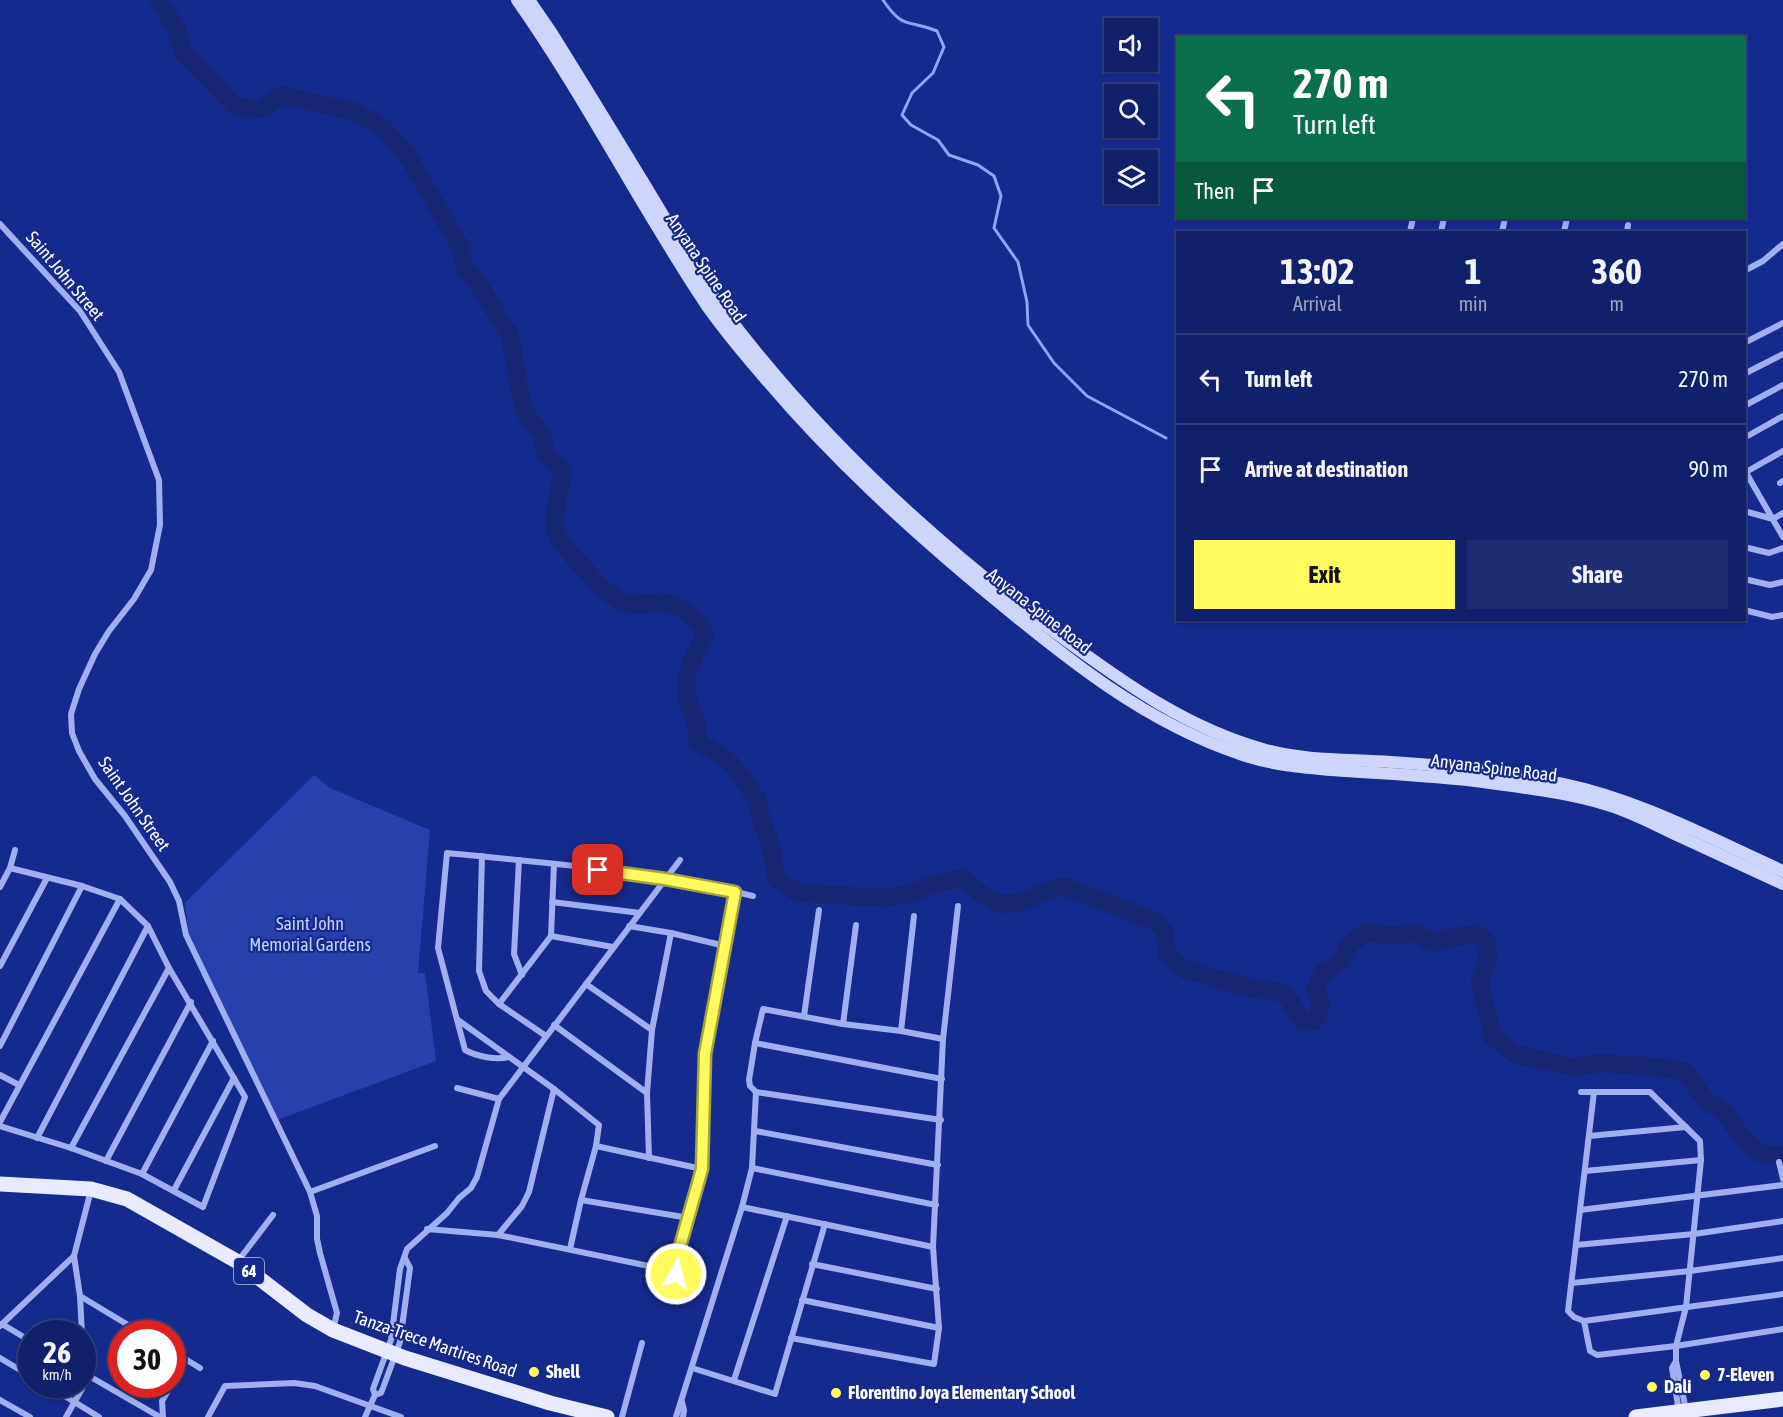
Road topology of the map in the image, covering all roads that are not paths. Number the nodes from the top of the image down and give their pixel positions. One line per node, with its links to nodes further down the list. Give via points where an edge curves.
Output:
1 (517, 0): 38 (main road, Anyana Spine Road, via 709,309 784,401 922,540 1104,684 1158,718 1240,754 1312,768 1478,781 1605,804)
2 (530, 0): 35 (main road, Anyana Spine Road, via 720,305 779,377 834,438 928,529 1010,598 1112,674 1197,726 1271,752 1397,762 1561,783 1608,794 1651,811)
3 (0, 224): 109 (street, Saint John Street, via 80,311 119,372 159,480 160,525 151,570 95,654 71,714 72,733 95,779 170,882 179,901 186,935)
4 (1628, 225): 5 (street)
5 (1627, 231)
6 (1783, 244): 7 (street)
7 (1746, 270)
8 (1783, 322): 9 (street)
9 (1746, 343)
10 (1783, 354): 11 (street)
11 (1746, 373)
12 (1783, 385): 13 (street)
13 (1746, 405)
14 (1783, 416): 15 (street)
15 (1746, 437)
16 (1783, 451): 17 (street)
17 (1746, 470)
18 (1746, 472): 21 (street)
19 (1746, 512): 21 (street)
20 (1783, 513): 21 (street)
21 (1773, 519): 22 (street)
22 (1783, 537)
23 (1746, 548): 24 (street, via 1761,552)
24 (1783, 548)
25 (1746, 579): 26 (street, via 1770,585)
26 (1783, 582)
27 (1746, 611): 28 (street, via 1772,617)
28 (1783, 615)
29 (15, 850): 34 (street)
30 (482, 856): 31 (street); 61 (street, via 479,971 486,991); 63 (street, via 447,853 438,948)
31 (519, 860): 33 (street); 58 (street, via 514,954)
32 (680, 860): 37 (street)
33 (554, 864): 37 (street); 44 (street)
34 (10, 868): 36 (street); 39 (street)
35 (1783, 871)
36 (47, 878): 40 (street); 56 (street)
37 (665, 879): 41 (street); 47 (street)
38 (1783, 884)
39 (0, 886)
40 (82, 886): 43 (street); 72 (street)
41 (735, 892): 42 (street); 54 (street)
42 (753, 896)
43 (120, 899): 49 (street); 78 (street)
44 (552, 902): 47 (street); 53 (street)
45 (958, 906): 69 (street)
46 (819, 910): 62 (street)
47 (640, 913): 50 (street)
48 (914, 916): 67 (street)
49 (148, 926): 57 (street); 91 (street)
50 (629, 926): 52 (street); 55 (street)
51 (856, 926): 64 (street)
52 (671, 933): 54 (street); 66 (street)
53 (551, 936): 55 (street); 58 (street)
54 (725, 946): 101 (street, via 705,1054)
55 (613, 948): 59 (street)
56 (0, 966)
57 (169, 968): 60 (street); 94 (street)
58 (522, 975): 61 (street)
59 (586, 984): 65 (street); 66 (street)
60 (191, 1002): 70 (street); 97 (street)
61 (499, 1004): 68 (street)
62 (804, 1016): 64 (street); 71 (street, via 763,1009)
63 (457, 1019): 73 (street); 73 (street, via 465,1050 499,1059)
64 (843, 1024): 67 (street)
65 (554, 1025): 68 (street); 84 (street)
66 (652, 1030): 84 (street)
67 (901, 1031): 69 (street)
68 (546, 1036): 74 (street)
69 (943, 1039): 77 (street)
70 (213, 1041): 76 (street); 103 (street)
71 (755, 1043): 77 (street); 81 (street, via 749,1080)
72 (0, 1046)
73 (510, 1057): 74 (street)
74 (523, 1066): 80 (street); 85 (street)
75 (0, 1075): 78 (street)
76 (234, 1078): 108 (street); 108 (street, via 245,1097 203,1207)
77 (942, 1079): 86 (street)
78 (19, 1085): 87 (street)
79 (457, 1088): 85 (street)
80 (554, 1089): 93 (street, via 599,1125); 122 (street, via 529,1192)
81 (756, 1092): 86 (street); 89 (street)
82 (1581, 1092): 83 (street)
83 (1594, 1092): 88 (street, via 1650,1092); 90 (street)
84 (647, 1093): 95 (street)
85 (499, 1099): 120 (street, via 474,1182)
86 (941, 1120): 99 (street)
87 (0, 1124): 91 (street)
88 (1686, 1127): 90 (street); 96 (street, via 1700,1141)
89 (755, 1131): 99 (street); 100 (street)
90 (1589, 1136): 102 (street)
91 (37, 1138): 94 (street)
92 (435, 1146): 109 (street)
93 (596, 1146): 95 (street); 111 (street)
94 (71, 1148): 97 (street)
95 (649, 1158): 101 (street)
96 (1701, 1160): 102 (street); 110 (street)
97 (106, 1161): 103 (street)
98 (1779, 1162): 104 (street)
99 (938, 1165): 112 (street)
100 (752, 1168): 112 (street); 113 (street)
101 (702, 1169): 117 (street)
102 (1585, 1171): 114 (street)
103 (142, 1174): 108 (street)
104 (1783, 1179)
105 (0, 1184): 107 (main road, Tanza-Trece Martires Road / 64)
106 (1783, 1185): 110 (street)
107 (91, 1189): 126 (street); 129 (main road, Tanza-Trece Martires Road / 64, via 126,1199)
108 (174, 1190)
109 (310, 1192): 146 (street, Saint John Street, via 317,1216 320,1253 337,1312)
110 (1697, 1196): 114 (street); 121 (street)
111 (581, 1200): 117 (street); 125 (street)
112 (936, 1206): 124 (street)
113 (742, 1207): 116 (street); 155 (street)
114 (1580, 1210): 123 (street)
115 (273, 1215): 129 (street)
116 (787, 1216): 119 (street); 158 (street)
117 (689, 1218): 131 (street)
118 (1783, 1221): 121 (street)
119 (825, 1224): 124 (street); 130 (street)
120 (426, 1229): 122 (street); 127 (street, via 407,1249)
121 (1694, 1234): 123 (street); 132 (street)
122 (498, 1235): 125 (street)
123 (1576, 1245): 134 (street)
124 (933, 1247): 135 (street)
125 (570, 1249): 131 (street)
126 (74, 1256): 137 (street); 143 (street)
127 (405, 1258): 151 (street, via 400,1269); 151 (street, via 410,1268 407,1299 400,1342)
128 (1783, 1258): 132 (street)
129 (238, 1262): 146 (main road, Tanza-Trece Martires Road / 64)
130 (812, 1264): 135 (street); 138 (street)
131 (673, 1271): 133 (street)
132 (1690, 1271): 134 (street); 139 (street)
133 (692, 1279)
134 (1572, 1283): 142 (street, via 1568,1311)
135 (937, 1289): 144 (street)
136 (1783, 1294): 139 (street)
137 (80, 1296): 140 (street); 141 (street)
138 (802, 1300): 144 (street); 148 (street)
139 (1686, 1307): 142 (street); 150 (street)
140 (81, 1320)
141 (120, 1320)
142 (1584, 1321): 150 (street, via 1593,1354)
143 (1, 1325): 147 (street)
144 (939, 1328): 148 (street, via 934,1364)
145 (1783, 1329): 150 (street)
146 (333, 1330): 151 (main road, Tanza-Trece Martires Road / 64)
147 (18, 1334)
148 (791, 1338): 158 (street, via 775,1394)
149 (642, 1343): 176 (street)
150 (1676, 1346): 167 (street)
151 (392, 1353): 166 (street, via 381,1393 375,1395); 175 (main road, Tanza-Trece Martires Road / 64)
152 (0, 1358): 156 (street)
153 (186, 1360): 154 (street)
154 (200, 1368)
155 (692, 1368): 158 (street); 164 (street)
156 (18, 1369)
157 (96, 1380): 171 (street)
158 (734, 1380)
159 (66, 1398): 165 (street)
160 (76, 1398): 165 (street)
161 (164, 1398): 171 (street)
162 (0, 1400): 168 (street)
163 (1783, 1400): 167 (main road)
164 (682, 1402): 177 (street); 178 (street)
165 (74, 1403): 169 (street); 170 (street)
166 (370, 1406): 172 (street, via 304,1384 229,1384 222,1389); 173 (street); 174 (street)
167 (1684, 1414): 179 (main road)
168 (30, 1417)
169 (66, 1417)
170 (99, 1417)
171 (161, 1417)
172 (208, 1417)
173 (365, 1417)
174 (401, 1417)
175 (607, 1417)
176 (622, 1417)
177 (676, 1417)
178 (683, 1417)
179 (1636, 1417)

